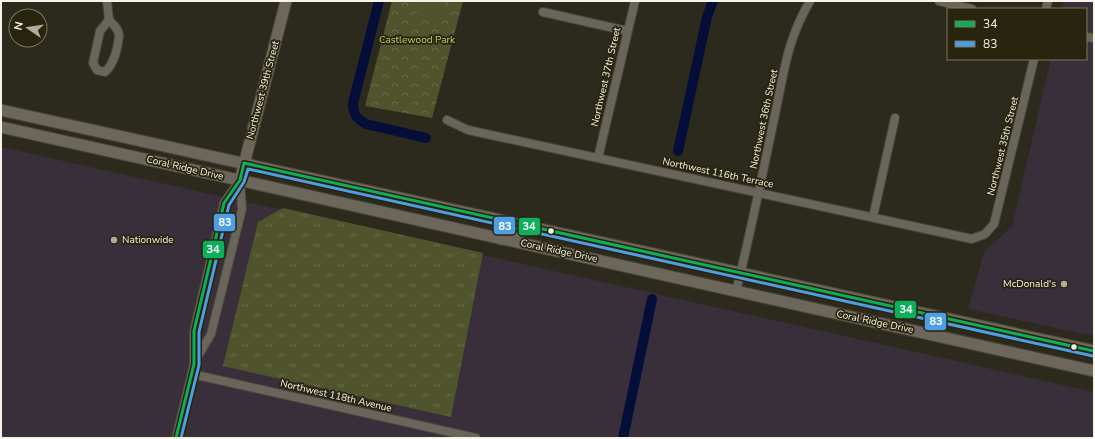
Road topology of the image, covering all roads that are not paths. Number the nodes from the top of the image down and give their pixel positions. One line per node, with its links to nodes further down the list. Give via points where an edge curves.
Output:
1 (107, 1): 8 (street)
2 (286, 1): 16 (main road, Northwest 39th Street)
3 (635, 1): 9 (street, Northwest 37th Street)
4 (810, 1): 18 (street, Northwest 36th Street, via 798,22 788,50)
5 (939, 1): 6 (street)
6 (968, 8)
7 (543, 12): 9 (street)
8 (109, 20): 8 (street, via 100,31 93,63 97,70 105,72 112,66 119,35 115,25)
9 (627, 31): 15 (street, Northwest 37th Street)
10 (1034, 60): 21 (street, Northwest 35th Street, via 994,224)
11 (1, 110): 16 (main road, Coral Ridge Drive)
12 (895, 118): 19 (street)
13 (447, 120): 15 (street, Northwest 116th Terrace, via 468,130)
14 (1, 127): 17 (main road, Coral Ridge Drive)
15 (598, 158): 18 (street, Northwest 116th Terrace)
16 (244, 163): 17 (main road, Northwest 39th Street); 20 (main road, Coral Ridge Drive)
17 (240, 180): 22 (main road, Coral Ridge Drive); 26 (street, Northwest 39th Street, via 224,203 194,332); 26 (street, Northwest 39th Street, via 242,209 212,334)
18 (758, 192): 19 (street, Northwest 116th Terrace); 23 (street, Northwest 36th Street)
19 (873, 217): 21 (street, Northwest 116th Terrace, via 972,238)
20 (537, 228): 22 (main road, via 515,232); 23 (main road, Coral Ridge Drive)
21 (985, 234)
22 (502, 239): 24 (main road, Coral Ridge Drive, via 624,264)
23 (740, 273): 24 (street, Northwest 36th Street); 25 (main road, Coral Ridge Drive)
24 (736, 292): 27 (main road, Coral Ridge Drive)
25 (1094, 351)
26 (194, 364): 28 (street, Northwest 39th Street)
27 (1094, 371)
28 (192, 374): 29 (street, Northwest 118th Avenue); 30 (street, Northwest 39th Street)
29 (447, 435): 31 (street, Northwest 118th Avenue)
30 (176, 438)
31 (476, 438)

